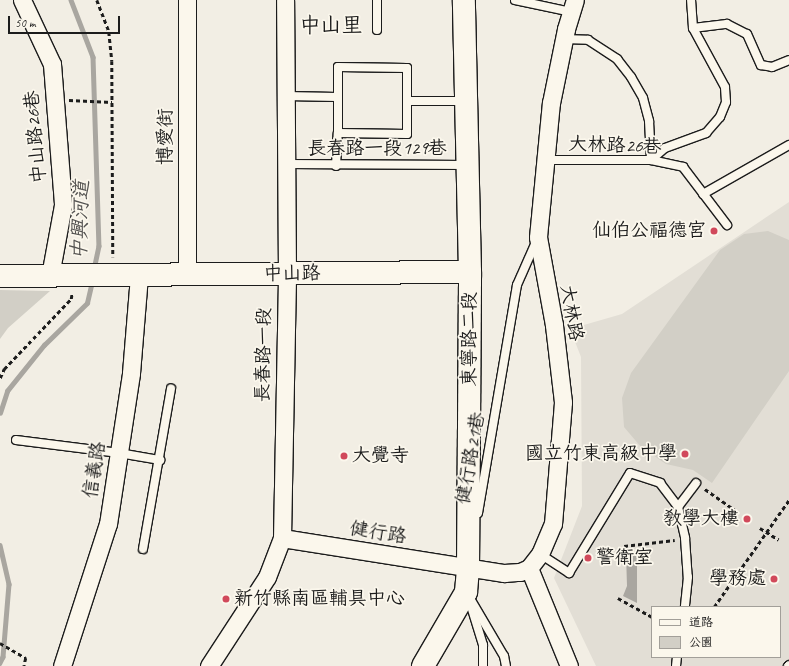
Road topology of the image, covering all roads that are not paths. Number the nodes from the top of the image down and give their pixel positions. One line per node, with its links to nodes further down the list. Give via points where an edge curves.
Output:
1 (22, 0): 32 (street, 中山路26巷, via 52,64 63,205)
2 (187, 0): 28 (street, 博愛街)
3 (285, 0): 13 (street, 長春路一段)
4 (377, 0): 10 (lane)
5 (464, 0): 16 (main road, 東寧路二段)
6 (515, 0): 8 (lane)
7 (691, 0): 9 (lane)
8 (573, 6): 11 (street, 大林路)
9 (693, 28): 12 (lane, via 727,24 748,34 761,65 772,67); 20 (lane, via 724,88 726,102 720,118 706,133 665,148)
10 (377, 30)
11 (564, 39): 19 (street, 大林路, via 551,103); 20 (lane, via 588,40 617,59 631,77 642,98 649,121)
12 (789, 60)
13 (284, 96): 14 (lane); 21 (street, 長春路一段)
14 (337, 97): 15 (lane, via 338,67 407,68); 17 (lane)
15 (407, 101): 16 (lane); 17 (lane, via 407,134)
16 (466, 101): 22 (main road, 東寧路二段)
17 (338, 134): 23 (lane)
18 (789, 145): 24 (lane)
19 (546, 160): 20 (lane, 大林路26巷); 26 (street, 大林路)
20 (651, 160): 24 (lane, 大林路26巷, via 682,167)
21 (286, 164): 23 (lane, 長春路一段129巷); 29 (street, 長春路一段)
22 (468, 165): 23 (lane, 長春路一段129巷); 27 (main road, 東寧路二段)
23 (336, 166)
24 (703, 194): 25 (lane, 大林路26巷)
25 (727, 225)
26 (538, 237): 41 (street, 大林路, via 554,325 563,402 554,524); 43 (lane, 健行路21巷, via 517,285)
27 (470, 272): 29 (main road, 中山路); 43 (main road, 東寧路二段)
28 (187, 274): 29 (main road, 中山路); 30 (main road, 中山路)
29 (287, 274): 39 (street, 長春路一段)
30 (139, 275): 32 (main road, 中山路); 35 (street, 信義路, via 132,373)
31 (0, 276): 32 (main road)
32 (50, 276)
33 (170, 388): 36 (lane)
34 (16, 440): 35 (lane)
35 (119, 453): 36 (lane); 46 (street, 信義路, via 108,524)
36 (160, 460): 40 (lane)
37 (696, 483): 38 (lane)
38 (678, 507): 41 (lane, via 660,483 630,472 569,573); 45 (lane, via 685,538 688,577)
39 (282, 538): 43 (street, 健行路); 47 (street, 長春路一段, via 267,577)
40 (143, 549)
41 (540, 554): 42 (street, 大林路)
42 (529, 568): 43 (street, via 520,572 504,573); 51 (street)
43 (468, 569): 44 (main road, 東寧路二段)
44 (466, 592): 48 (main road, 東寧路二段); 49 (lane, via 484,645); 50 (lane, via 504,656)
45 (685, 606)
46 (62, 666)
47 (208, 666)
48 (422, 666)
49 (483, 666)
50 (506, 666)
51 (569, 666)

